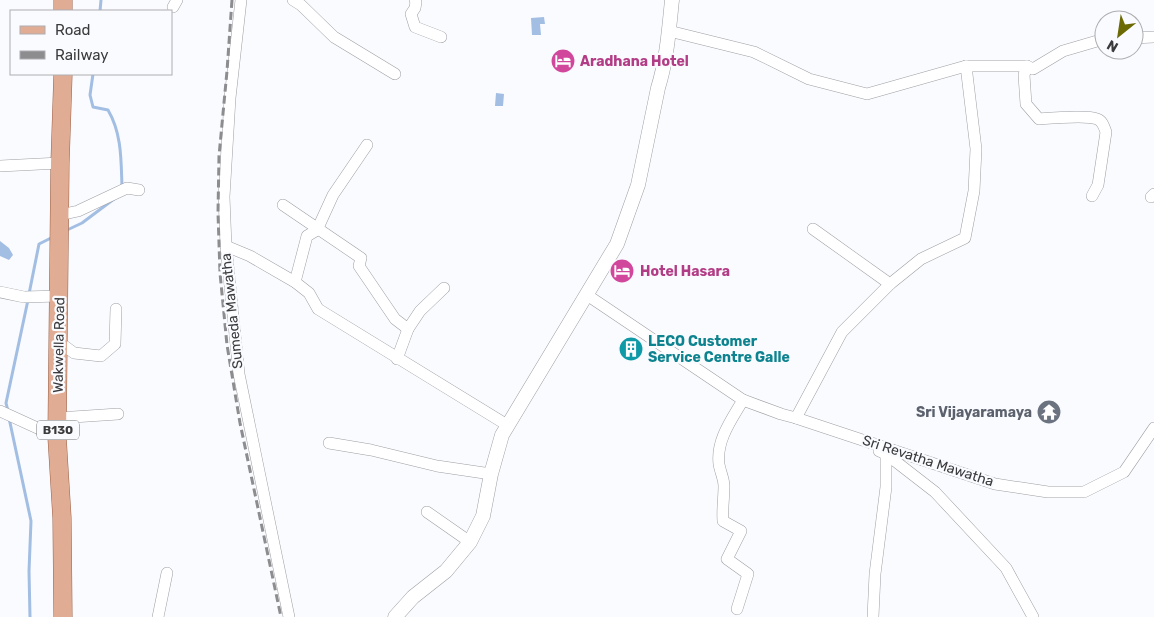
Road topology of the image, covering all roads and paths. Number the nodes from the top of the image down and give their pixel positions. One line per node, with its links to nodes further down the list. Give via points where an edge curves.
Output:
1 (241, 0): 21 (street, Sumeda Mawatha, via 224,196)
2 (293, 0): 10 (street, via 334,37)
3 (415, 0): 6 (street, via 411,14 415,27)
4 (672, 0): 5 (street)
5 (669, 31): 8 (street, via 754,52 809,79 867,94); 27 (street, via 638,186 617,244)
6 (441, 37)
7 (1094, 42): 9 (street, via 1062,51 1033,69)
8 (966, 66): 9 (street); 23 (street, via 976,149 974,191 965,238 921,259)
9 (1028, 66): 16 (street, via 1024,75 1026,104 1039,119 1086,117 1098,119 1103,124 1105,141 1098,185)
10 (395, 74)
11 (63, 75): 13 (main road, Wakwella Road / B130)
12 (368, 145): 20 (street, via 333,195)
13 (60, 163): 14 (street); 18 (main road, Wakwella Road / B130)
14 (0, 166)
15 (139, 190): 18 (street, via 123,190 78,211)
16 (1092, 196)
17 (283, 206): 20 (street)
18 (60, 215): 26 (main road, Wakwella Road / B130)
19 (813, 229): 23 (street)
20 (317, 230): 22 (street, via 307,236); 29 (street, via 361,258 359,266 364,274 395,319)
21 (226, 246): 22 (street); 50 (street, Sumeda Mawatha, via 239,374)
22 (295, 282): 31 (street, via 309,293 318,309)
23 (890, 284): 36 (street, via 842,332)
24 (444, 288): 29 (street, via 420,311)
25 (0, 292): 26 (street, via 24,297)
26 (59, 296): 30 (main road, Wakwella Road / B130)
27 (587, 296): 32 (street, Sri Revatha Mawatha); 38 (street)
28 (116, 309): 30 (street, via 115,344 101,356 74,353)
29 (408, 329): 31 (street)
30 (59, 342): 35 (main road, Wakwella Road / B130)
31 (397, 358): 38 (street)
32 (743, 400): 36 (street, Sri Revatha Mawatha); 47 (street, via 718,448 724,485 723,521 741,531 726,559 748,574)
33 (5, 413): 40 (street)
34 (118, 414): 35 (street)
35 (58, 418): 40 (main road, Wakwella Road / B130)
36 (796, 418): 37 (street, Sri Revatha Mawatha)
37 (813, 423): 39 (street, Sri Revatha Mawatha, via 995,484 1048,492 1084,492 1124,472); 42 (street)
38 (507, 425): 43 (street)
39 (1154, 428)
40 (58, 437): 48 (main road, Wakwella Road / B130)
41 (329, 443): 43 (street)
42 (886, 454): 52 (street, via 886,487); 53 (street, via 935,492 1006,568)
43 (491, 474): 45 (street, via 483,516)
44 (427, 512): 45 (street)
45 (470, 542): 51 (street, via 446,571)
46 (167, 573): 49 (street)
47 (737, 609)
48 (63, 617)
49 (158, 617)
50 (289, 617)
51 (395, 617)
52 (872, 617)
53 (1033, 617)

